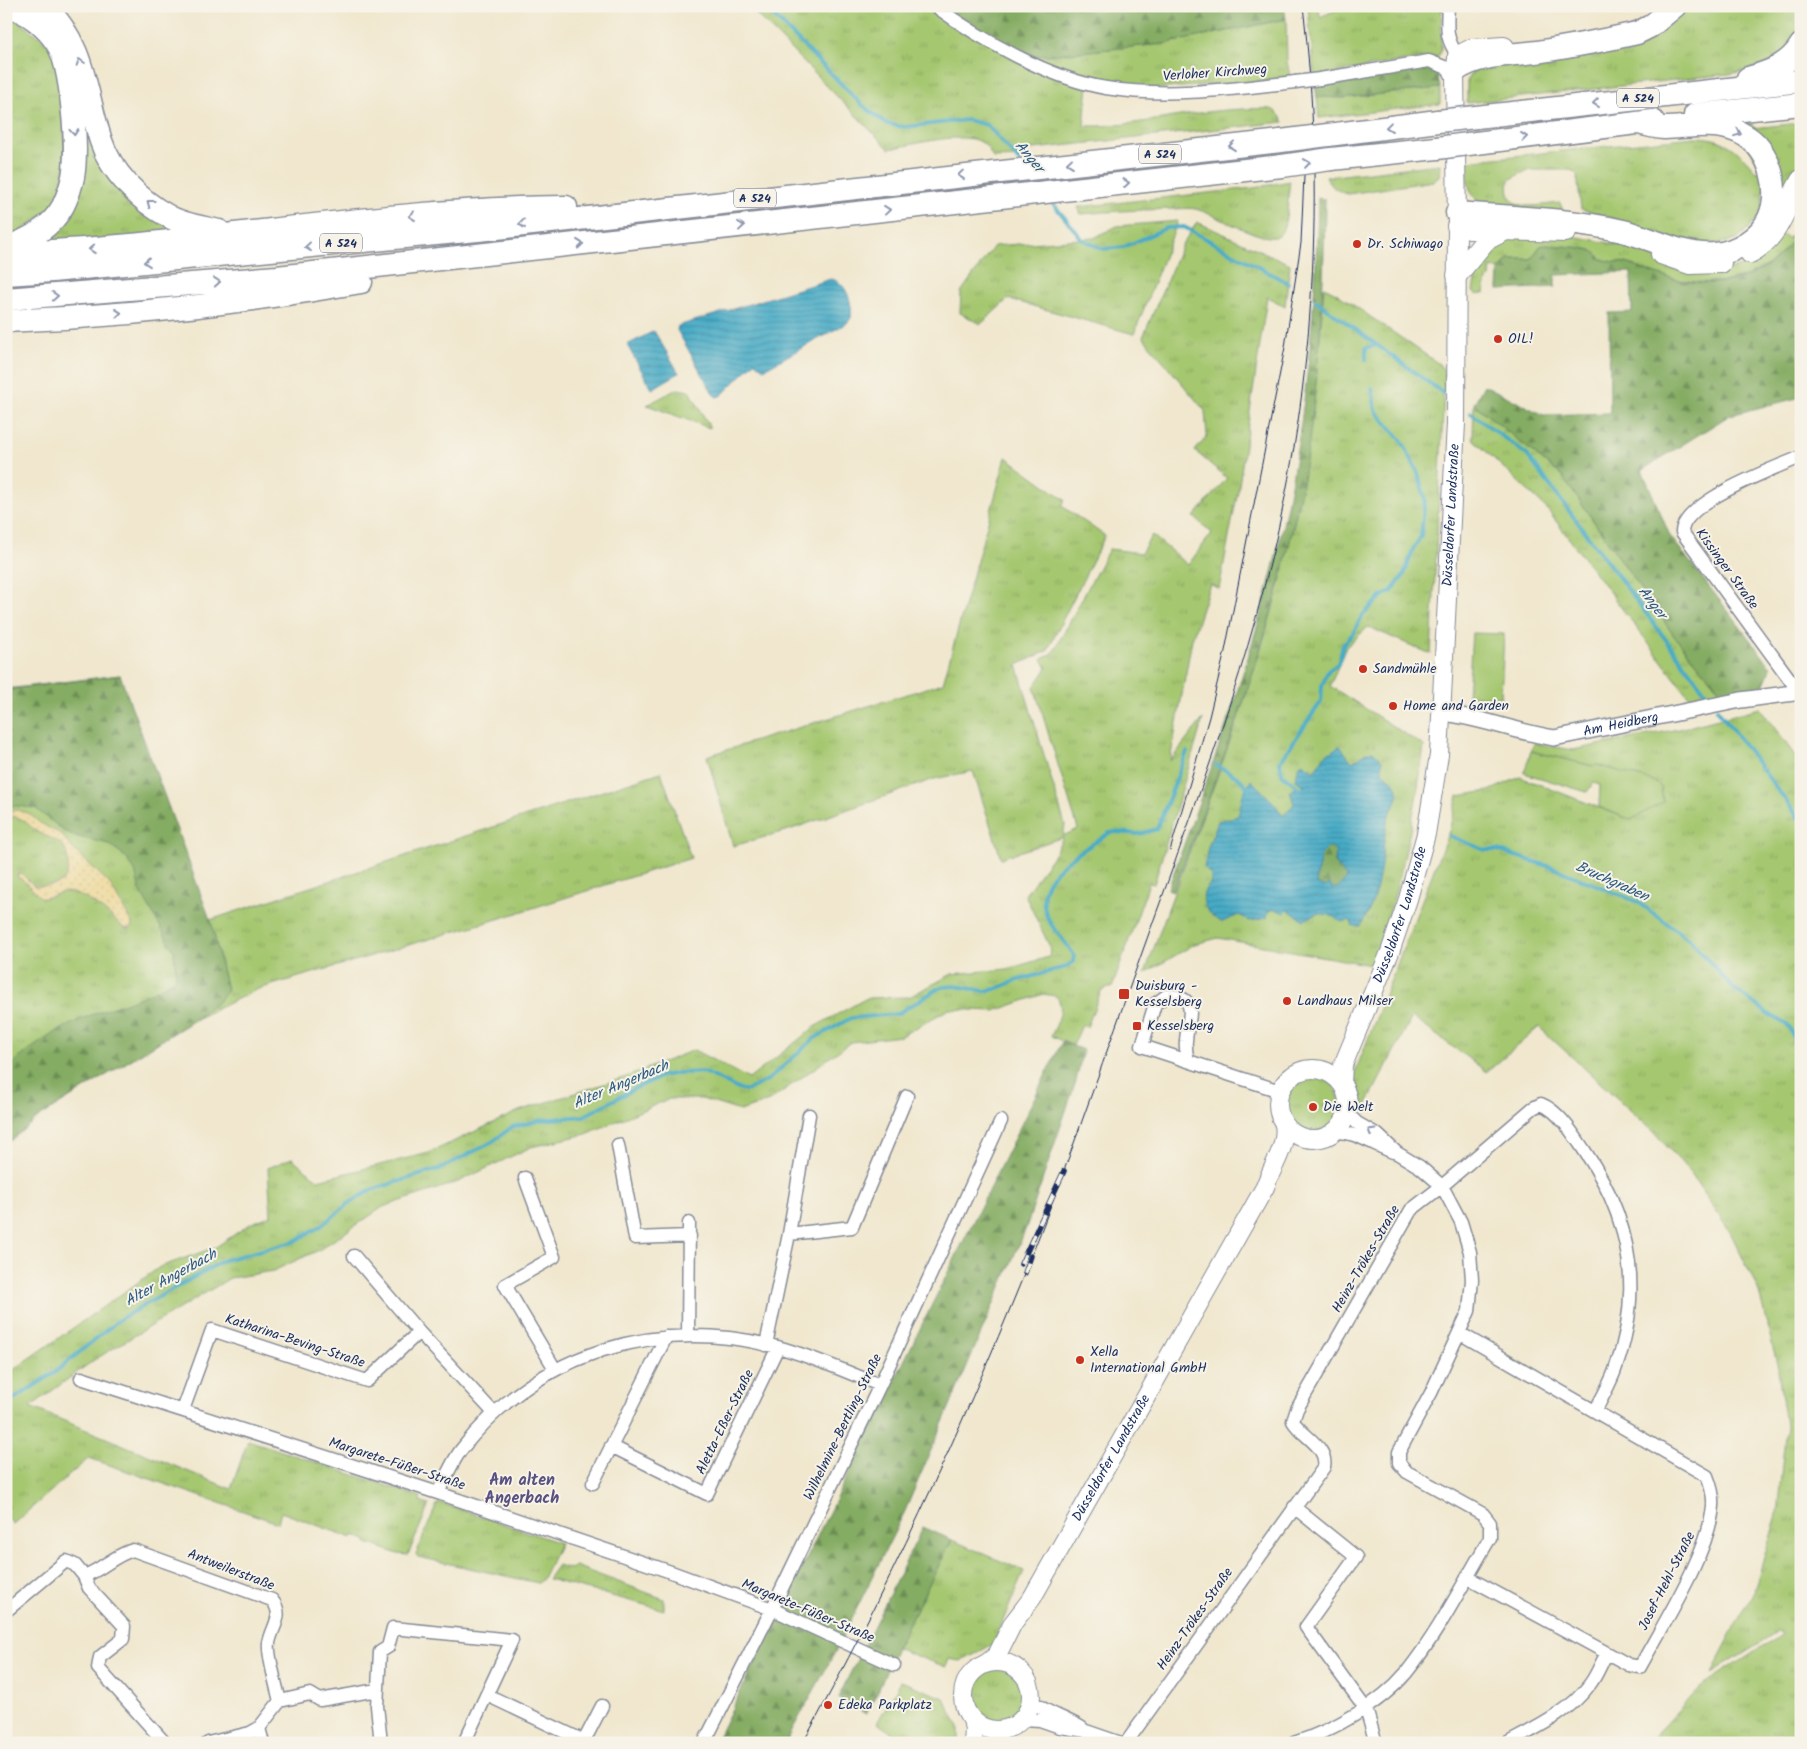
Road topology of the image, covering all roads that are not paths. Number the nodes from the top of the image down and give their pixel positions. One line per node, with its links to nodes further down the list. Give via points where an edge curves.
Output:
1 (8, 6): 18 (highway, one-way to 18, via 39,23 57,43 68,74 74,139 73,177 62,207 44,228 25,242)
2 (45, 6): 17 (highway, one-way to 2, via 219,231 191,225 168,216 136,193 118,173 102,143 72,40)
3 (935, 6): 8 (street, Verloher Kirchweg, bridge, via 1011,53 1070,78 1104,88 1206,92 1320,79 1429,61)
4 (1448, 6): 8 (street, Düsseldorfer Landstraße, via 1447,35)
5 (1661, 6): 8 (highway, via 1646,18 1612,30 1472,49)
6 (1675, 6): 8 (highway, via 1637,33)
7 (1801, 45): 10 (highway, via 1786,63 1765,73)
8 (1456, 64): 15 (main road, Düsseldorfer Landstraße)
9 (1801, 81): 10 (highway, A 524)
10 (1703, 90): 14 (highway, A 524, one-way to 14, bridge, via 1280,141)
11 (1801, 104): 12 (highway, A 524)
12 (1638, 124): 15 (highway, one-way to 15, via 1663,128 1702,124 1726,128 1746,136 1757,145 1770,168 1774,192 1770,218 1756,237 1737,248 1714,254 1690,252 1622,231 1548,221); 20 (highway, A 524, one-way to 12, bridge)
13 (1801, 180): 16 (highway, via 1774,233 1756,250 1715,265 1690,264 1618,238 1554,230)
14 (675, 206): 17 (highway, one-way to 17, via 461,211); 21 (highway, A 524, one-way to 21, via 274,250)
15 (1457, 220): 16 (highway, via 1470,229); 22 (main road, Düsseldorfer Landstraße)
16 (1506, 230): 22 (highway, via 1486,240)
17 (262, 232): 19 (highway, one-way to 19, via 144,245)
18 (6, 248)
19 (6, 254)
20 (496, 254): 23 (highway, A 524, one-way to 20, via 277,277); 24 (highway, one-way to 20, via 220,303 343,286)
21 (6, 274)
22 (1457, 275): 29 (main road, Düsseldorfer Landstraße, via 1456,423)
23 (6, 299)
24 (69, 318): 25 (highway); 26 (highway)
25 (6, 321)
26 (6, 335)
27 (1801, 457): 28 (street, Kissinger Straße, via 1741,481 1690,514 1682,523 1682,532)
28 (1800, 692): 29 (street, Am Heidberg, via 1726,703 1554,738)
29 (1442, 713): 30 (main road, Düsseldorfer Landstraße, via 1433,800 1424,843 1390,952)
30 (1362, 1015): 32 (main road, Düsseldorfer Landstraße, via 1333,1059); 33 (main road, Düsseldorfer Landstraße, via 1343,1065)
31 (1188, 1061): 31 (street, via 1186,1041 1191,1011 1180,997 1166,996 1155,1004 1142,1046); 34 (street)
32 (1317, 1069): 33 (main road, via 1332,1074); 34 (main road, via 1288,1078)
33 (1342, 1084): 36 (main road)
34 (1280, 1092): 39 (main road, via 1278,1108)
35 (907, 1096): 47 (street, via 852,1227)
36 (1348, 1109): 40 (main road); 43 (street, one-way to 36, via 1378,1134 1357,1123)
37 (809, 1115): 47 (street)
38 (1001, 1121): 56 (street, Wilhelmine-Bertling-Straße)
39 (1284, 1124): 41 (main road, via 1296,1135); 46 (main road, Düsseldorfer Landstraße, via 1285,1142 1272,1165)
40 (1335, 1132): 41 (main road, via 1323,1138); 43 (street, via 1351,1133)
41 (1309, 1139): 46 (main road, Düsseldorfer Landstraße, via 1294,1149 1283,1169)
42 (618, 1145): 51 (street, via 635,1238 689,1230)
43 (1397, 1153): 45 (street)
44 (525, 1178): 54 (street, via 554,1257 505,1285)
45 (1442, 1186): 50 (street, via 1461,1222 1470,1252 1470,1311); 58 (street, Heinz-Trökes-Straße, via 1541,1104 1550,1107 1602,1175 1626,1238 1631,1296 1622,1350); 63 (street, Heinz-Trökes-Straße, via 1410,1210 1297,1409 1293,1421 1299,1431 1321,1449 1325,1458 1324,1467)
46 (1265, 1187): 66 (main road, Düsseldorfer Landstraße)
47 (789, 1234): 53 (street)
48 (354, 1256): 49 (street)
49 (419, 1332): 57 (street, Katharina-Beving-Straße, via 367,1381 212,1330); 59 (street)
50 (1461, 1334): 58 (street, Josef-Hehl-Straße); 65 (street, via 1399,1452 1399,1463 1407,1472 1484,1514 1490,1523 1490,1538)
51 (688, 1336): 52 (street); 53 (street, via 730,1338)
52 (666, 1337): 54 (street, via 592,1353); 60 (street)
53 (772, 1346): 56 (street); 60 (street, Aletta-Eßer-Straße, via 707,1494)
54 (555, 1369): 59 (street, via 522,1389)
55 (81, 1378): 57 (street, Margarete-Füßer-Straße)
56 (880, 1385): 67 (street, Wilhelmine-Bertling-Straße)
57 (183, 1410): 62 (street, Margarete-Füßer-Straße)
58 (1595, 1411): 69 (street, Josef-Hehl-Straße, via 1707,1476 1714,1504 1703,1546 1640,1667)
59 (494, 1413): 62 (street, via 460,1451)
60 (611, 1446): 61 (street)
61 (593, 1483)
62 (438, 1493): 67 (street, Margarete-Füßer-Straße)
63 (1294, 1507): 78 (street, via 1356,1557 1306,1627); 94 (street, Heinz-Trökes-Straße)
64 (84, 1576): 68 (street, via 75,1565 66,1562); 76 (street, Antweilerstraße, via 97,1572 132,1550 272,1600 279,1616 268,1644); 85 (street, via 89,1588 124,1626 123,1639 100,1657 98,1668)
65 (1467, 1577): 69 (street, Josef-Hehl-Straße); 78 (street, via 1436,1631 1405,1674)
66 (1032, 1598): 70 (main road, Düsseldorfer Landstraße, via 1012,1623 997,1654); 72 (main road, Düsseldorfer Landstraße, via 1014,1647)
67 (772, 1609): 71 (street, Margarete-Füßer-Straße); 90 (street, Wilhelmine-Bertling-Straße)
68 (6, 1611)
69 (1607, 1653): 97 (street, via 1591,1683 1573,1704)
70 (987, 1663): 72 (main road, via 1004,1662); 80 (main road, via 973,1671 964,1684 962,1702)
71 (894, 1666)
72 (1016, 1667): 75 (main road, via 1028,1681)
73 (377, 1690): 74 (street, via 380,1652 388,1647 393,1628 512,1640); 76 (street, via 320,1700 310,1694); 88 (street)
74 (487, 1695): 84 (street); 89 (street)
75 (1031, 1700): 79 (main road); 83 (street)
76 (280, 1701): 81 (street)
77 (602, 1706): 84 (street)
78 (1366, 1709): 95 (street); 96 (street)
79 (1022, 1719): 82 (main road); 83 (street)
80 (972, 1720): 82 (main road, via 984,1728); 91 (main road)
81 (259, 1728): 86 (street); 87 (street)
82 (1000, 1730): 92 (main road)
83 (1086, 1731): 93 (street)
84 (583, 1742)
85 (165, 1743)
86 (208, 1743)
87 (263, 1743)
88 (381, 1743)
89 (464, 1743)
90 (704, 1743)
91 (973, 1743)
92 (985, 1743)
93 (1120, 1743)
94 (1126, 1743)
95 (1294, 1743)
96 (1376, 1743)
97 (1508, 1743)

